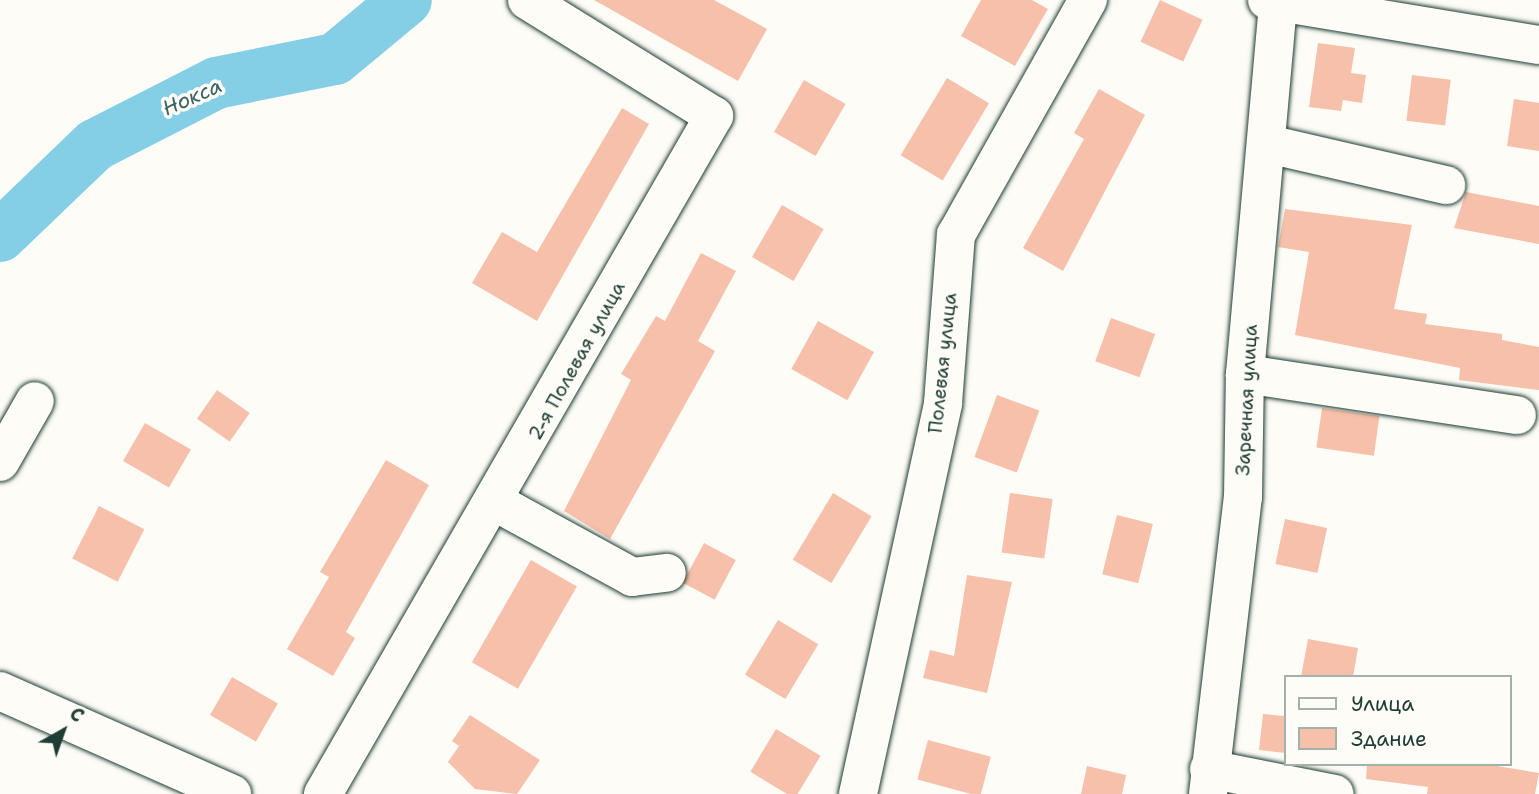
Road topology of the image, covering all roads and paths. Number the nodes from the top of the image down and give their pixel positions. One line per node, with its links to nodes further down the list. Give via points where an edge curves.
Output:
1 (527, 0): 11 (street, 2-я Полевая улица, via 715,116)
2 (1088, 0): 17 (street, Полевая улица, via 956,235 943,403)
3 (1273, 2): 4 (street); 5 (street, Заречная улица)
4 (1539, 45)
5 (1268, 144): 6 (street); 7 (street, Заречная улица)
6 (1446, 185)
7 (1245, 373): 9 (street); 14 (street, Заречная улица, via 1243,497)
8 (35, 401): 10 (street)
9 (1517, 415)
10 (0, 462)
11 (497, 503): 12 (street, via 632,577); 16 (street, 2-я Полевая улица)
12 (667, 573)
13 (0, 691): 15 (street)
14 (1208, 781): 18 (street)
15 (232, 794)
16 (323, 794)
17 (858, 794)
18 (1335, 794)

